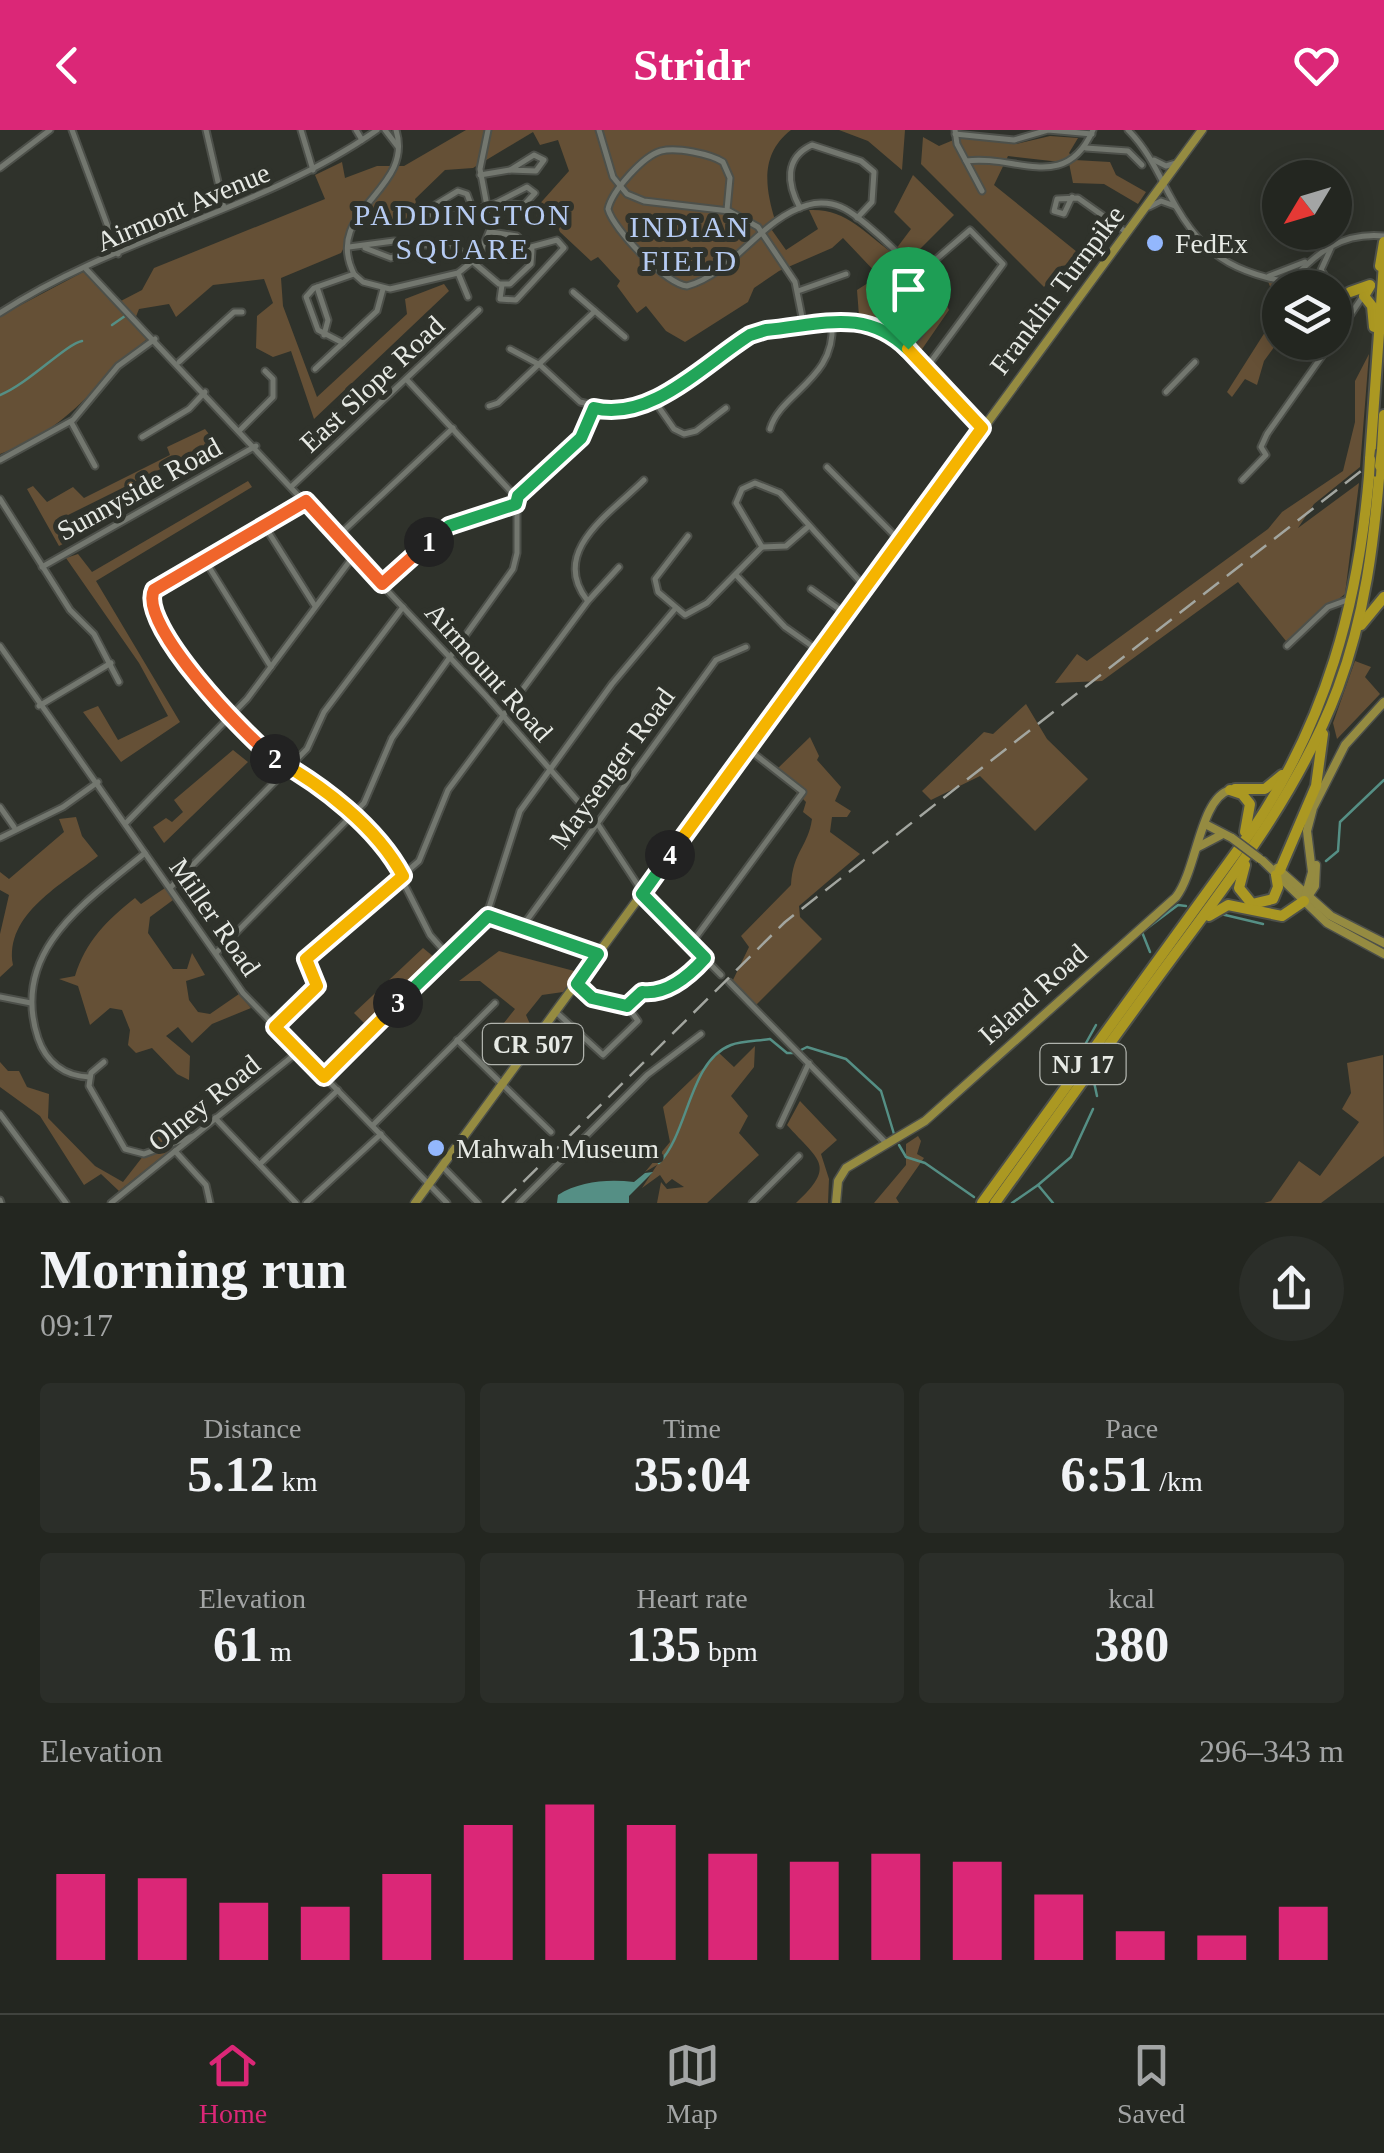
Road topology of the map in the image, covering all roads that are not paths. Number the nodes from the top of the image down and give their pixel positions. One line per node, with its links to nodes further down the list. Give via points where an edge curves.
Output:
1 (50, 130): 21 (street)
2 (72, 130): 48 (street)
3 (206, 130): 32 (street)
4 (300, 130): 22 (street)
5 (356, 130): 14 (street)
6 (379, 130): 14 (street, Airmont Avenue); 16 (street)
7 (396, 130): 16 (street)
8 (488, 130): 24 (street)
9 (599, 130): 26 (street)
10 (1128, 130): 17 (street)
11 (1202, 130): 19 (main road, Franklin Turnpike / CR 507)
12 (955, 132): 13 (street, via 1014,140 1048,130); 18 (street)
13 (1092, 132): 15 (street)
14 (362, 140): 22 (street, Airmont Avenue)
15 (1085, 148): 18 (street, via 1070,162 1052,166); 20 (street, via 1128,151)
16 (399, 151): 44 (street, via 393,175 352,219)
17 (1150, 157): 19 (street, via 1166,166); 25 (street)
18 (966, 160): 27 (street)
19 (1179, 162): 25 (main road, Franklin Turnpike / CR 507)
20 (1142, 165)
21 (0, 168)
22 (313, 170): 32 (street, Airmont Avenue)
23 (510, 170): 23 (street, via 533,172 544,158 534,154); 24 (street)
24 (480, 175): 30 (street)
25 (1164, 184): 31 (street); 34 (main road, Franklin Turnpike / CR 507)
26 (620, 188): 36 (street, via 644,201); 36 (street, via 658,152 712,156 730,174); 39 (street, via 610,200 610,218 677,285 696,283)
27 (982, 191)
28 (1072, 197): 40 (street)
29 (496, 203): 29 (street, via 522,206 535,192 527,186); 30 (street)
30 (488, 206): 35 (street); 38 (street)
31 (1175, 206): 34 (street, via 1162,201); 60 (street, via 1210,254)
32 (224, 208): 48 (street, Airmont Avenue)
33 (800, 208): 37 (street, via 832,204); 37 (street, via 789,172 795,157 812,146 872,168 876,186); 39 (street)
34 (1146, 209): 40 (main road, Franklin Turnpike / CR 507)
35 (474, 210): 35 (street, via 458,191 429,211 438,217)
36 (728, 210): 39 (street)
37 (857, 218): 59 (street)
38 (490, 232): 45 (street, via 517,236); 50 (street)
39 (764, 234): 65 (street)
40 (1128, 234): 101 (main road, Franklin Turnpike / CR 507)
41 (1352, 236): 42 (street)
42 (1382, 238): 69 (highway)
43 (420, 245): 46 (street, via 394,241); 46 (street, via 391,258); 50 (street, via 453,245)
44 (348, 247): 46 (street); 57 (street)
45 (530, 247): 53 (street); 61 (street, via 557,240 564,248)
46 (365, 248)
47 (1325, 250): 49 (street)
48 (118, 254): 52 (street, Airmont Avenue)
49 (1319, 254): 54 (street); 55 (street)
50 (474, 261): 56 (street); 62 (street)
51 (1384, 263): 90 (highway, NJ 17)
52 (86, 269): 73 (street, Airmont Avenue); 79 (street, Airmount Road)
53 (527, 269): 61 (street); 62 (street)
54 (1292, 270)
55 (1302, 270)
56 (458, 273): 64 (street); 68 (street)
57 (354, 274): 63 (street); 64 (street)
58 (846, 274): 65 (street)
59 (919, 274): 82 (street, via 933,306); 87 (street, via 970,230 1003,264)
60 (1262, 275)
61 (535, 276): 62 (street, via 516,300 500,300)
62 (502, 285)
63 (317, 287): 77 (street, via 327,315); 77 (street, via 306,297)
64 (384, 289): 80 (street, via 377,311)
65 (798, 291): 76 (street)
66 (573, 292): 71 (street)
67 (1352, 293): 69 (highway)
68 (468, 297)
69 (1364, 297): 74 (street); 90 (highway, via 1373,312)
70 (480, 310): 91 (street, East Slope Road)
71 (595, 311): 78 (street); 86 (street)
72 (242, 312): 85 (street)
73 (0, 313)
74 (1352, 314)
75 (832, 324): 76 (street); 82 (street, via 881,326); 102 (street, via 830,352)
76 (804, 326): 94 (street, via 750,335)
77 (324, 336): 80 (street)
78 (625, 337)
79 (155, 339): 85 (street, Airmount Road); 99 (street, via 118,366)
80 (343, 343): 88 (street)
81 (510, 349): 86 (street)
82 (908, 349): 87 (street)
83 (1319, 360): 111 (street, via 1267,434 1261,447 1266,454)
84 (1195, 362): 93 (street)
85 (178, 363): 92 (street, Airmount Road)
86 (540, 365): 95 (street); 96 (street)
87 (926, 368): 101 (street)
88 (314, 369)
89 (265, 371): 103 (street, via 272,397)
90 (1376, 378): 107 (highway, NJ 17)
91 (407, 380): 100 (street); 112 (street, East Slope Road)
92 (205, 392): 103 (street, Airmount Road); 104 (street)
93 (1166, 392)
94 (653, 399): 96 (street, via 620,412); 97 (street, via 684,434)
95 (489, 406)
96 (594, 408): 115 (street, via 581,438)
97 (726, 408)
98 (1384, 415): 107 (highway, NJ 17, bridge)
99 (70, 422): 106 (street); 108 (street)
100 (453, 428): 115 (street); 118 (street)
101 (982, 428): 120 (main road, Franklin Turnpike / CR 507)
102 (770, 429)
103 (240, 430): 105 (street, Airmount Road)
104 (142, 437)
105 (256, 446): 112 (street, Airmount Road); 125 (street, Sunnyside Road)
106 (0, 460)
107 (1375, 462): 124 (highway, NJ 17); 132 (highway, NJ 17, bridge)
108 (95, 466)
109 (827, 466): 120 (street)
110 (644, 480): 133 (street, via 576,550 572,573)
111 (1242, 480)
112 (292, 486): 114 (street, Airmount Road)
113 (0, 499): 125 (street)
114 (306, 501): 116 (street); 118 (street, Airmount Road)
115 (516, 501): 128 (street, via 442,530); 143 (street, via 513,569)
116 (264, 524): 123 (street); 134 (street)
117 (809, 526): 121 (street, via 786,546); 121 (street, via 776,489 750,484 739,492 736,507); 129 (street)
118 (339, 535): 122 (street, Airmount Road)
119 (688, 536): 136 (street, via 655,579)
120 (899, 540): 129 (main road, Franklin Turnpike / CR 507)
121 (762, 547): 127 (street)
122 (354, 554): 128 (street, Airmount Road); 134 (street)
123 (204, 559): 145 (street); 151 (street, via 156,587 150,604 200,684)
124 (1370, 562): 131 (highway, via 1374,588); 138 (highway, NJ 17)
125 (42, 567): 144 (street)
126 (620, 568): 133 (street)
127 (736, 575): 136 (street, via 693,614); 142 (street)
128 (382, 584): 135 (street, Airmount Road)
129 (865, 588): 137 (main road, Franklin Turnpike / CR 507)
130 (811, 590): 137 (street)
131 (1384, 595): 138 (highway)
132 (1353, 598): 140 (street, via 1323,611); 153 (highway, NJ 17, via 1326,690)
133 (588, 601): 149 (street)
134 (314, 606): 145 (street)
135 (404, 607): 143 (street, Airmount Road); 154 (street, via 324,712)
136 (675, 609): 155 (street)
137 (846, 614): 142 (main road, Franklin Turnpike / CR 507)
138 (1354, 639): 150 (highway, NJ 17)
139 (0, 646): 148 (street, Miller Road)
140 (1287, 646)
141 (746, 648): 161 (street, Maysenger Road, via 716,660)
142 (819, 652): 152 (main road, Franklin Turnpike / CR 507)
143 (450, 657): 149 (street, Airmount Road); 160 (street, via 392,738 368,798)
144 (111, 663): 146 (street); 148 (street)
145 (271, 667): 151 (street)
146 (119, 682)
147 (1384, 702): 168 (main road, via 1329,773 1308,822)
148 (39, 706): 156 (street, Miller Road)
149 (503, 716): 155 (street, Airmount Road); 173 (street, via 442,799 422,856)
150 (1326, 717): 166 (highway, NJ 17); 172 (highway, via 1317,782)
151 (231, 718): 154 (street); 162 (street)
152 (748, 750): 177 (main road, Franklin Turnpike / CR 507); 183 (street, via 804,792)
153 (1292, 765): 157 (highway, via 1265,789); 174 (highway, NJ 17)
154 (292, 767): 160 (street); 176 (street)
155 (550, 769): 161 (street, Airmount Road); 179 (street, via 516,819)
156 (98, 782): 162 (street, Miller Road); 164 (street, via 54,812)
157 (1230, 790): 158 (main road); 174 (highway, via 1246,798 1251,814)
158 (1211, 804): 163 (main road, Island Road); 165 (main road)
159 (0, 807): 164 (street)
160 (351, 817): 173 (street); 184 (street)
161 (597, 822): 177 (street, Airmount Road); 180 (street, Maysenger Road)
162 (126, 823): 170 (street, Miller Road)
163 (1204, 827): 165 (main road); 169 (main road, Island Road)
164 (14, 828): 167 (street)
165 (1222, 833): 169 (main road); 172 (main road, bridge)
166 (1260, 836): 172 (highway, via 1240,875 1241,894 1252,904 1269,902 1278,892); 181 (highway, NJ 17)
167 (0, 838)
168 (1309, 844): 171 (main road); 178 (main road, via 1317,873)
169 (1198, 847): 214 (main road, Island Road, via 1173,900 925,1120)
170 (146, 852): 176 (street, Miller Road); 193 (street, via 55,930)
171 (1312, 872): 175 (main road); 178 (main road)
172 (1278, 873): 175 (main road); 178 (main road)
173 (403, 876): 185 (street); 197 (street, via 306,959 317,986)
174 (1217, 879): 181 (highway, NJ 17)
175 (1294, 883): 178 (main road)
176 (170, 887): 184 (street, Miller Road)
177 (642, 894): 183 (street, Airmount Road); 186 (main road, Franklin Turnpike / CR 507)
178 (1306, 897): 181 (highway, via 1282,916 1226,905); 182 (main road); 187 (main road, via 1332,926)
179 (486, 917): 180 (street); 185 (street)
180 (522, 927): 186 (street)
181 (1188, 927): 231 (highway, NJ 17); 232 (highway, NJ 17)
182 (1384, 943)
183 (691, 944): 188 (street, Airmount Road)
184 (216, 952): 197 (street, Miller Road)
185 (446, 953): 204 (street)
186 (598, 954): 191 (main road, Franklin Turnpike / CR 507)
187 (1384, 954)
188 (705, 958): 189 (street, Airmount Road); 195 (street, via 683,980 642,992)
189 (722, 975)
190 (728, 982): 202 (street)
191 (577, 984): 195 (street, via 592,998); 196 (main road, Franklin Turnpike / CR 507)
192 (0, 997): 193 (street)
193 (31, 1003): 203 (street, via 49,1058 68,1074)
194 (495, 1003): 199 (street)
195 (627, 1006): 196 (street, via 638,1021 603,1055)
196 (556, 1012): 205 (main road, Franklin Turnpike / CR 507)
197 (275, 1027): 200 (street, Miller Road)
198 (701, 1034): 228 (street, via 634,1088)
199 (458, 1040): 205 (street); 210 (street)
200 (299, 1051): 204 (street, Miller Road); 208 (street, Olney Road)
201 (104, 1062): 203 (street)
202 (809, 1063): 209 (street); 214 (street)
203 (89, 1077): 213 (street, via 90,1090 126,1149 144,1154)
204 (324, 1077): 206 (street, Miller Road)
205 (502, 1086): 211 (street); 218 (main road, Franklin Turnpike / CR 507)
206 (338, 1090): 210 (street, Miller Road); 217 (street)
207 (0, 1114): 220 (street)
208 (215, 1118): 213 (street, Olney Road); 217 (street)
209 (780, 1124)
210 (372, 1125): 212 (street, Miller Road)
211 (551, 1132)
212 (381, 1134): 219 (street, Miller Road); 224 (street)
213 (193, 1136): 215 (street, Olney Road)
214 (887, 1144): 230 (main road, Island Road, via 846,1168)
215 (175, 1151): 221 (street, Olney Road); 222 (street, via 203,1180)
216 (799, 1156): 229 (street)
217 (259, 1165): 223 (street)
218 (443, 1166): 219 (main road, Franklin Turnpike / CR 507); 227 (street)
219 (429, 1184): 225 (main road, Franklin Turnpike / CR 507); 226 (street, Miller Road)
220 (66, 1203)
221 (111, 1203)
222 (210, 1203)
223 (296, 1203)
224 (306, 1203)
225 (415, 1203)
226 (448, 1203)
227 (478, 1203)
228 (519, 1203)
229 (752, 1203)
230 (836, 1203)
231 (982, 1203)
232 (995, 1203)

